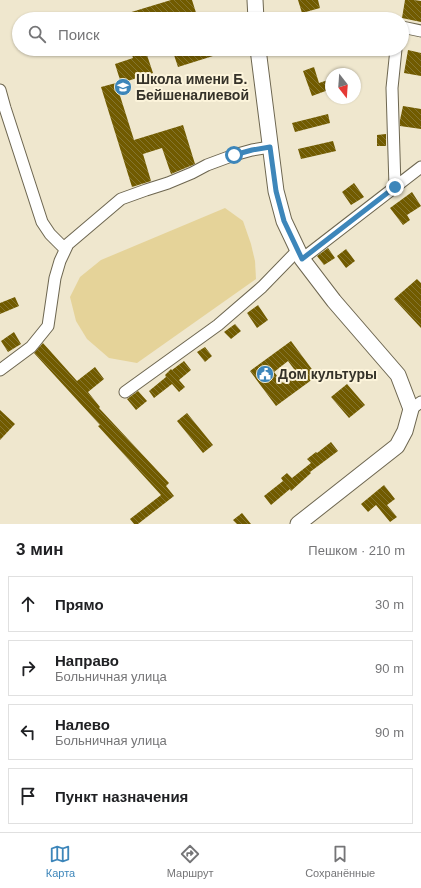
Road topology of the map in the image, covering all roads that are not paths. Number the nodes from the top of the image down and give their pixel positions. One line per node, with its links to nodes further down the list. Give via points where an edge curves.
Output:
1 (255, 0): 2 (street)
2 (256, 12)
3 (409, 28): 4 (street)
4 (421, 31)
5 (259, 56): 8 (street)
6 (395, 56): 10 (street, via 392,88)
7 (0, 90): 11 (street, via 42,222)
8 (270, 147): 11 (street, via 234,155 168,183 121,199); 12 (street, via 276,191 284,221)
9 (421, 168): 10 (street)
10 (395, 187): 12 (street)
11 (65, 249): 13 (street, via 55,278 48,326 31,348)
12 (300, 254): 14 (street, via 218,326); 15 (street, via 334,301 398,375)
13 (0, 370)
14 (125, 392)
15 (416, 405): 16 (street, via 397,446)
16 (298, 524)

